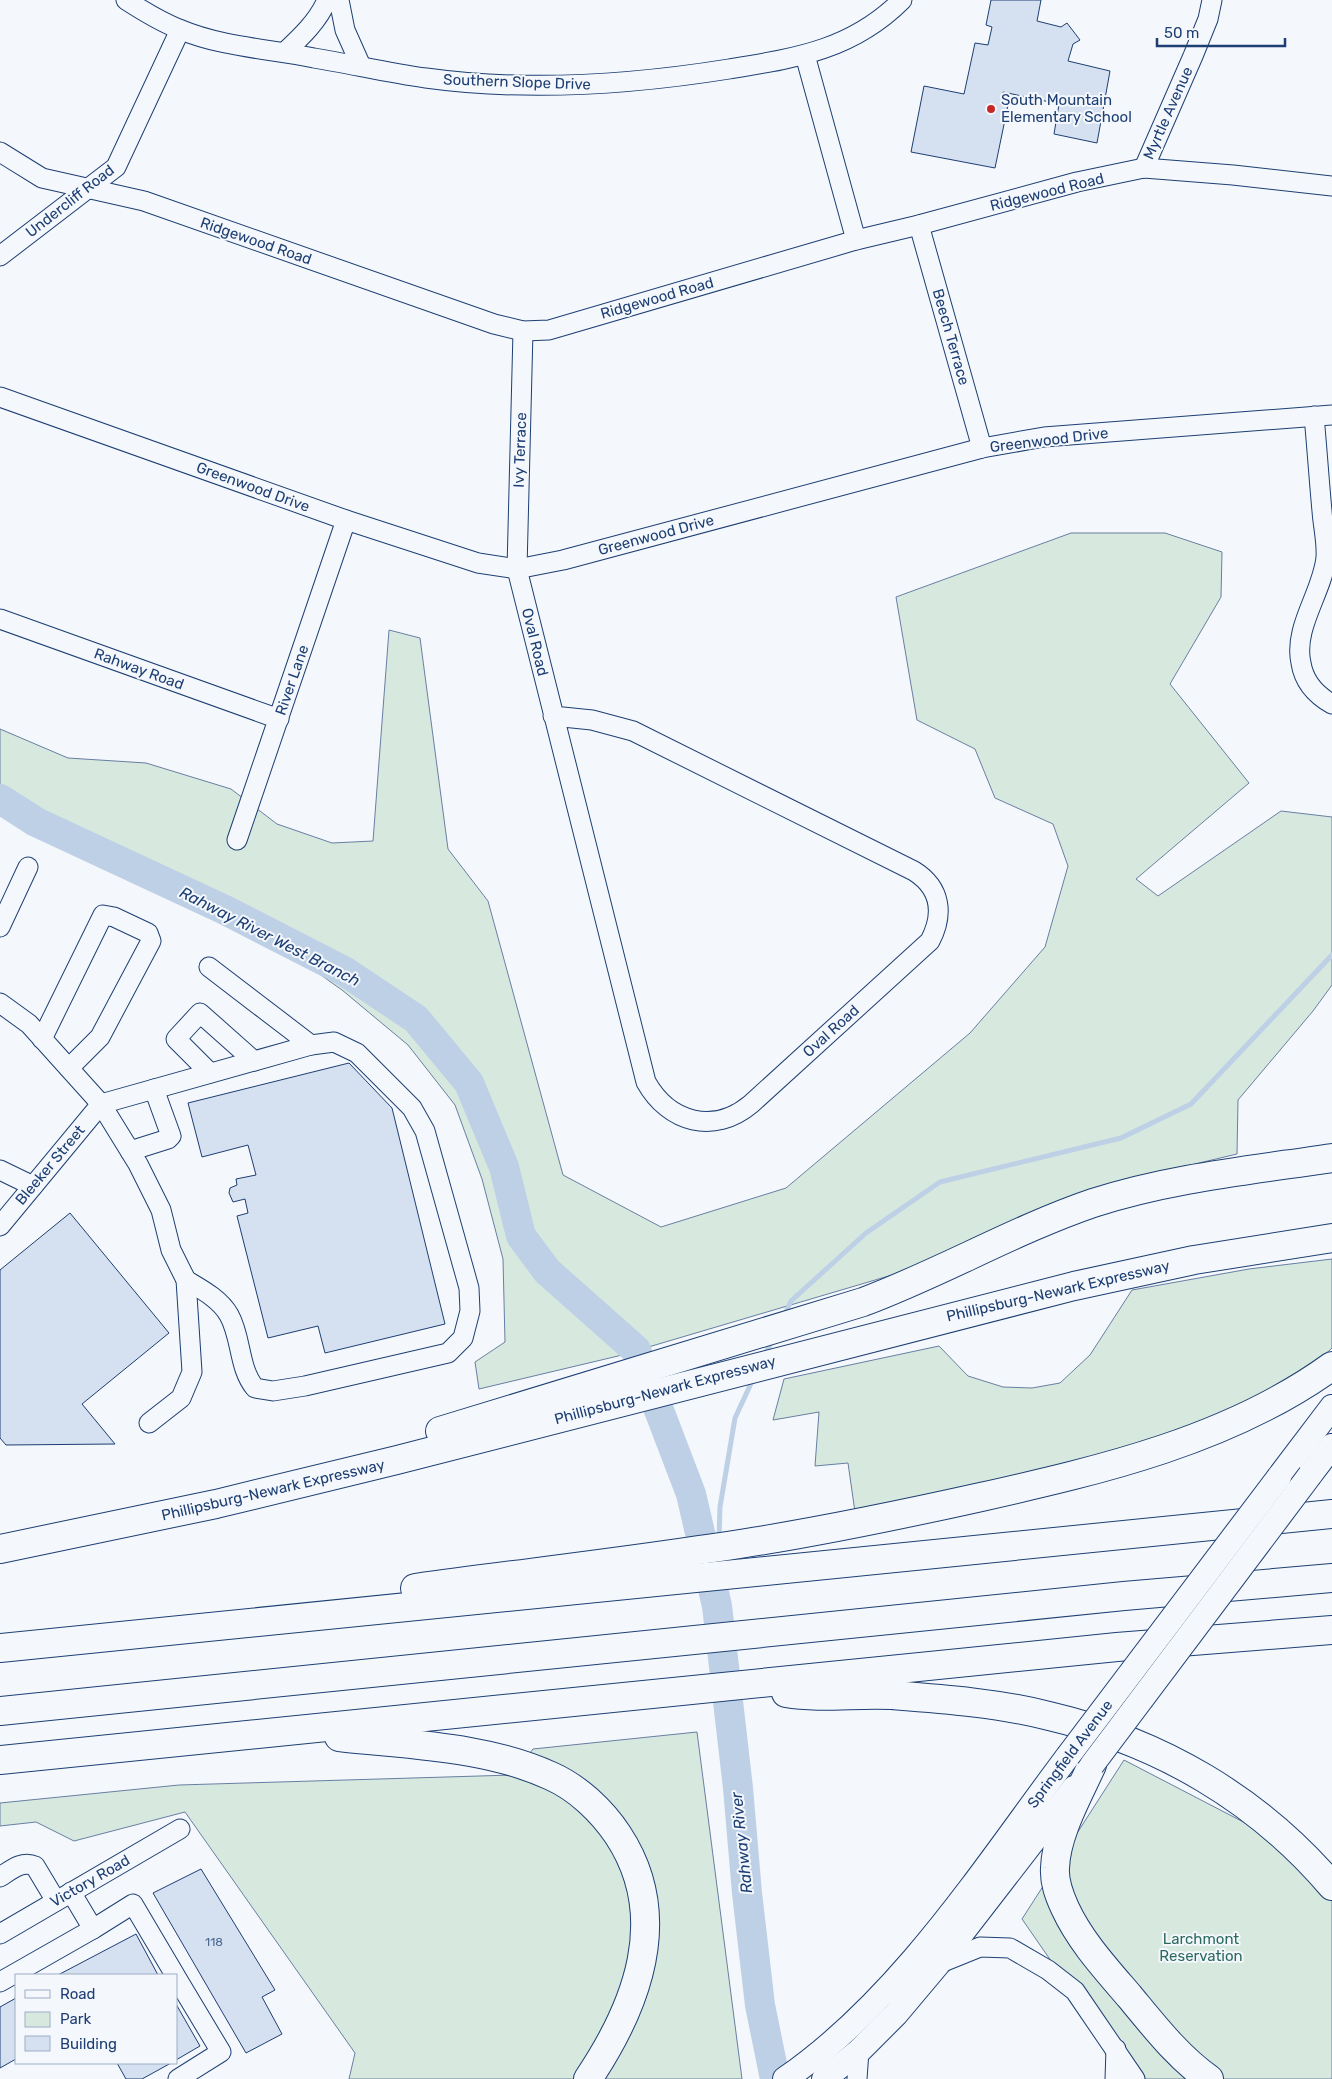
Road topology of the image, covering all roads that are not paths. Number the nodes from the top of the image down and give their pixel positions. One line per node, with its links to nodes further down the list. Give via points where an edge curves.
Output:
1 (126, 0): 6 (street, Southern Slope Drive)
2 (327, 0): 7 (street, via 320,14)
3 (339, 0): 9 (street, via 345,30)
4 (902, 0): 8 (street, Southern Slope Drive, via 865,31)
5 (1212, 0): 11 (street, Myrtle Avenue, via 1208,19)
6 (180, 30): 7 (street, Southern Slope Drive, via 224,42); 13 (street, Undercliff Road, via 116,167)
7 (284, 52): 9 (street, Southern Slope Drive)
8 (805, 55): 9 (street, Southern Slope Drive, via 670,78 530,86 426,78); 15 (street)
9 (361, 66)
10 (0, 152): 13 (street, Ridgewood Road, via 42,178)
11 (1144, 168): 12 (street, Ridgewood Road); 14 (street, Ridgewood Road, via 1077,182)
12 (1330, 183)
13 (87, 189): 16 (street, Undercliff Road); 17 (street, Ridgewood Road, via 144,202 494,324)
14 (919, 226): 15 (street, Ridgewood Road); 20 (street, Beech Terrace)
15 (856, 240): 17 (street, Ridgewood Road, via 549,330)
16 (0, 256)
17 (523, 331): 22 (street, Ivy Terrace)
18 (0, 397): 21 (street, Greenwood Drive)
19 (1323, 415): 20 (street, Greenwood Drive, via 1044,437); 24 (street, via 1326,556 1300,648 1307,682 1320,697)
20 (982, 448): 22 (street, Greenwood Drive, via 563,560)
21 (346, 520): 22 (street, Greenwood Drive, via 478,563); 26 (street, River Lane)
22 (516, 569): 25 (street, Oval Road)
23 (0, 619): 26 (street, Rahway Road)
24 (1332, 704)
25 (553, 716): 25 (street, Oval Road, via 592,720 633,731 914,870 930,884 937,898 937,927 930,941 744,1110 719,1120 698,1121 673,1112 662,1104 646,1082)
26 (278, 719): 27 (street, River Lane)
27 (237, 840)
28 (28, 867): 29 (street)
29 (0, 927)
30 (209, 967): 33 (street)
31 (2, 1010): 32 (street, via 29,1024)
32 (42, 1039): 35 (street); 35 (street, via 103,915 148,933 151,941 100,1036)
33 (311, 1045): 34 (street); 45 (street, via 334,1042 357,1053 412,1108 425,1131 469,1288 470,1311 463,1338 448,1353 304,1386 273,1391 255,1388 246,1377 228,1314 214,1298)
34 (254, 1061): 36 (street); 36 (street, via 200,1013 176,1039)
35 (69, 1068): 38 (street)
36 (210, 1073): 37 (street)
37 (154, 1089): 38 (street); 39 (street, via 171,1136)
38 (101, 1104): 39 (street); 42 (street, Bleeker Street)
39 (130, 1150): 45 (street, via 161,1210 171,1250)
40 (1332, 1158): 47 (highway, via 1125,1193 1064,1214 891,1292)
41 (0, 1170): 42 (street)
42 (33, 1186): 43 (street, Bleeker Street)
43 (0, 1226)
44 (1332, 1238): 47 (highway, Phillipsburg-Newark Expressway, via 1133,1272 792,1357)
45 (186, 1280): 49 (street, via 192,1372 182,1398)
46 (1332, 1366): 54 (highway, via 1254,1412 1196,1436 1125,1460 1015,1489 766,1540 346,1598)
47 (632, 1386): 52 (highway, Phillipsburg-Newark Expressway, via 454,1426 277,1489)
48 (1332, 1407): 61 (main road, Springfield Avenue, bridge)
49 (149, 1423)
50 (1332, 1446): 61 (main road, Springfield Avenue, bridge)
51 (1332, 1514): 54 (highway)
52 (0, 1550)
53 (1332, 1578): 58 (highway, via 1204,1588)
54 (193, 1629): 56 (highway)
55 (1332, 1630): 57 (highway, via 1118,1647)
56 (0, 1648)
57 (782, 1686): 59 (highway, via 739,1684); 64 (highway, via 802,1696 890,1695 976,1703 1049,1716 1106,1733 1161,1755 1245,1804 1293,1844)
58 (0, 1711)
59 (288, 1732): 60 (highway); 75 (highway, via 474,1753 524,1766 570,1786 612,1826 634,1864 640,1884 645,1941 639,1976 624,2018)
60 (0, 1760)
61 (1080, 1760): 68 (main road, Springfield Avenue); 76 (main road, Springfield Avenue, via 862,2016); 81 (highway, via 1056,1852 1055,1882 1059,1894 1074,1925 1114,1978 1172,2046)
62 (180, 1829): 65 (street, Victory Road)
63 (0, 1877): 65 (street, via 21,1864 29,1863)
64 (1332, 1886)
65 (64, 1896): 66 (street); 67 (street, Victory Road)
66 (93, 1929): 69 (street, via 133,1904); 71 (street)
67 (0, 1934)
68 (938, 1964): 72 (street, via 980,1947 1010,1948 1048,1970 1075,1991); 73 (main road, Springfield Avenue)
69 (175, 1974)
70 (178, 1979): 74 (street, via 221,2052)
71 (0, 1982)
72 (1116, 2049): 79 (street); 80 (street)
73 (860, 2051): 77 (main road, Springfield Avenue); 78 (street)
74 (178, 2079)
75 (588, 2079)
76 (784, 2079)
77 (824, 2079)
78 (857, 2079)
79 (1114, 2079)
80 (1135, 2079)
81 (1209, 2079)

